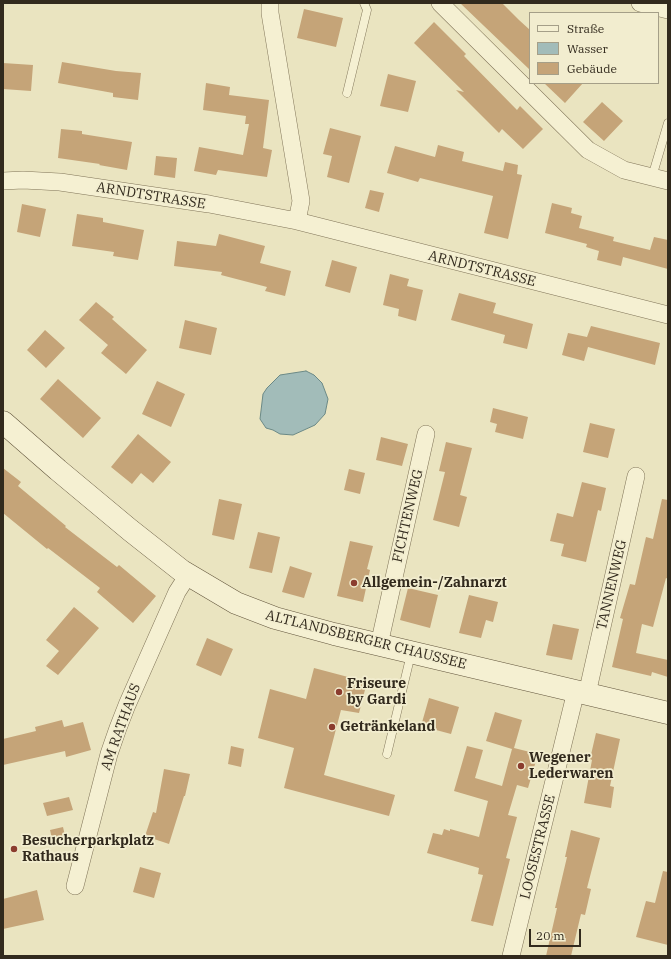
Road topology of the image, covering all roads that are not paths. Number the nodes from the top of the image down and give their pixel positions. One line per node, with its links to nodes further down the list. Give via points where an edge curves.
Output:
1 (270, 3): 11 (street, via 300,201)
2 (364, 3): 6 (lane, via 367,10)
3 (440, 3): 8 (street, via 588,150 624,170)
4 (640, 3): 5 (street)
5 (668, 10)
6 (347, 93)
7 (668, 123): 8 (lane)
8 (652, 177): 10 (street)
9 (3, 181): 11 (street, ARNDTSTRASSE, via 60,182 209,204)
10 (668, 181)
11 (297, 221): 12 (street, ARNDTSTRASSE)
12 (668, 315)
13 (3, 422): 16 (main road, ALTLANDSBERGER CHAUSSEE, via 124,526)
14 (426, 434): 17 (street, FICHTENWEG)
15 (636, 476): 19 (street, TANNENWEG)
16 (188, 575): 17 (main road, ALTLANDSBERGER CHAUSSEE, via 236,603 274,618); 22 (street, AM RATHAUS, via 178,592 118,728)
17 (379, 645): 18 (main road, ALTLANDSBERGER CHAUSSEE)
18 (411, 653): 19 (main road, ALTLANDSBERGER CHAUSSEE); 21 (lane)
19 (581, 693): 20 (main road, ALTLANDSBERGER CHAUSSEE); 23 (street, LOOSESTRASSE)
20 (668, 713)
21 (387, 754)
22 (75, 886)
23 (511, 956)

